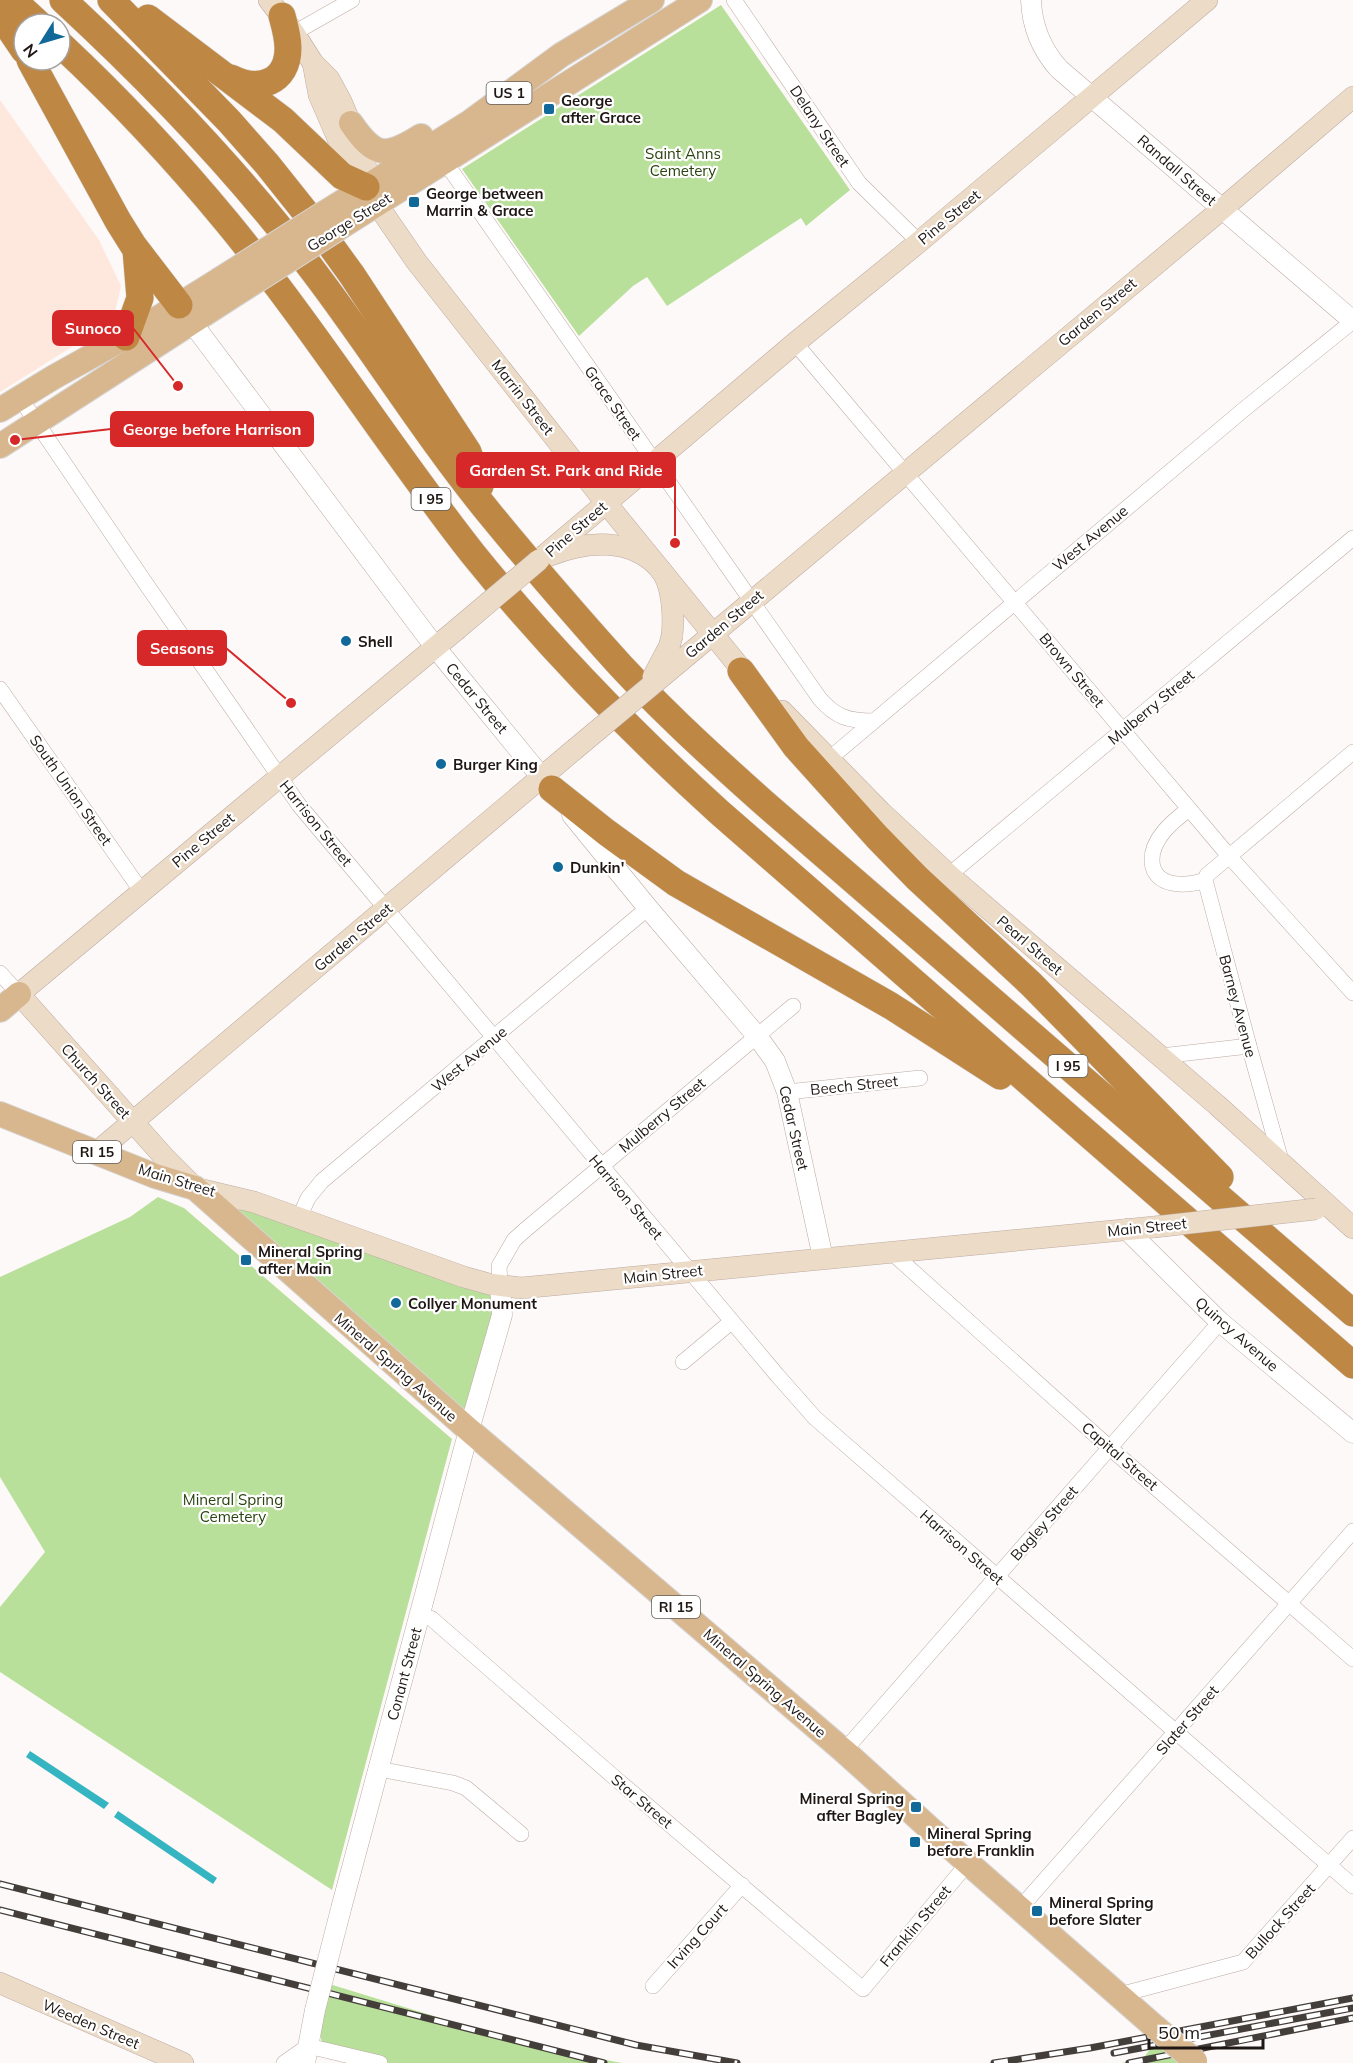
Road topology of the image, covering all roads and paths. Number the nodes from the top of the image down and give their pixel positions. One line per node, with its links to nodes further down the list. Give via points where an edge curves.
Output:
1 (63, 0): 35 (highway, I 95, via 171,104 252,195 314,272)
2 (111, 0): 35 (highway, via 242,135 336,253 468,452)
3 (124, 0): 15 (highway)
4 (352, 0): 10 (street)
5 (652, 0): 11 (main road, George Street / US 1)
6 (700, 0): 19 (main road, George Street / US 1)
7 (734, 0): 22 (street, Delany Street, via 859,183)
8 (1031, 0): 16 (street, Randall Street, via 1035,29 1045,51)
9 (1207, 0): 16 (main road, Pine Street)
10 (282, 16): 13 (main road); 15 (highway, via 288,50 284,66 274,79 252,85)
11 (561, 55): 18 (main road, via 393,151 370,147); 19 (main road, George Street / US 1, via 485,112)
12 (72, 56): 72 (highway, I 95, via 147,131 228,223 456,532 587,685 719,812)
13 (313, 63): 18 (main road, via 335,89); 20 (main road, via 323,107 348,162)
14 (36, 72): 23 (highway)
15 (224, 74): 20 (highway, via 297,131 335,170)
16 (1090, 96): 21 (street, Randall Street); 22 (main road, Pine Street)
17 (1353, 97): 21 (main road, Garden Street)
18 (351, 123): 20 (main road, via 364,155)
19 (440, 154): 20 (main road, George Street / US 1); 32 (street, Grace Street)
20 (372, 196): 24 (main road, George Street, bridge); 34 (main road, Marrin Street, via 430,279)
21 (1222, 209): 25 (street, Randall Street); 33 (main road, Garden Street)
22 (919, 242): 27 (main road, Pine Street)
23 (136, 249): 24 (highway); 26 (highway, via 140,298)
24 (185, 314): 26 (main road, George Street); 30 (main road, George Street); 42 (street, Cedar Street)
25 (1353, 321): 40 (street, West Avenue)
26 (126, 337): 28 (main road, George Street)
27 (795, 343): 32 (main road, Pine Street); 33 (street, Brown Street)
28 (20, 398): 29 (main road, George Street); 30 (street, Harrison Street)
29 (0, 411)
30 (37, 423): 31 (main road, George Street); 50 (street, Harrison Street)
31 (0, 446)
32 (655, 462): 34 (main road, Pine Street); 39 (street, Grace Street)
33 (905, 474): 39 (main road, Garden Street); 40 (street, Brown Street)
34 (606, 502): 37 (main road, Pine Street); 38 (main road, Marrin Street)
35 (489, 513): 86 (highway, I 95, via 602,646 715,759)
36 (1353, 538): 47 (street, Mulberry Street)
37 (539, 560): 38 (main road, via 592,544 615,545); 42 (main road, Pine Street, bridge)
38 (660, 569): 41 (main road, Marrin Street); 45 (main road, bridge, via 672,602 672,636 664,658)
39 (751, 602): 41 (main road, Garden Street); 46 (street, Grace Street, via 831,712 853,720)
40 (1014, 602): 46 (street, West Avenue); 47 (street, Brown Street)
41 (712, 634): 43 (main road, Marrin Street); 45 (main road, Garden Street, bridge)
42 (435, 647): 50 (main road, Pine Street); 51 (street, Cedar Street)
43 (741, 671): 49 (main road, Pearl Street); 86 (highway, via 796,747 877,837 1031,984)
44 (0, 689): 56 (street, South Union Street)
45 (640, 695): 51 (main road, Garden Street, bridge, via 575,749)
46 (873, 721): 49 (street, West Avenue)
47 (1123, 731): 52 (street, Brown Street); 54 (street, Mulberry Street)
48 (1353, 752): 53 (street)
49 (829, 759): 54 (main road, Pearl Street)
50 (279, 777): 56 (main road, Pine Street); 58 (street, Harrison Street)
51 (547, 783): 57 (street, Cedar Street); 58 (main road, Garden Street); 72 (highway, via 682,887 905,1015)
52 (1189, 809): 53 (street, Brown Street); 55 (street, via 1169,824 1152,861 1164,880 1193,885)
53 (1229, 856): 55 (street); 60 (street, Brown Street)
54 (949, 874): 67 (main road, Pearl Street)
55 (1205, 880): 66 (street, Barney Avenue)
56 (142, 892): 61 (main road, Pine Street)
57 (648, 908): 64 (street, Cedar Street); 65 (street, West Avenue)
58 (386, 909): 65 (street, Harrison Street); 71 (main road, Garden Street)
59 (0, 973): 61 (street, Church Street)
60 (1353, 993)
61 (19, 994): 63 (main road, Pine Street); 71 (main road, Church Street / RI 15)
62 (793, 1006): 64 (street, Mulberry Street)
63 (0, 1011)
64 (757, 1036): 69 (street, Cedar Street, via 775,1061); 75 (street, Mulberry Street)
65 (494, 1038): 75 (street, Harrison Street); 79 (street, West Avenue, via 322,1181)
66 (1249, 1046): 67 (street); 74 (street, Barney Avenue)
67 (1161, 1056): 74 (main road, Pearl Street)
68 (920, 1078): 69 (street, Beech Street)
69 (787, 1092): 83 (street, Cedar Street)
70 (0, 1114): 73 (main road, Main Street / RI 15)
71 (132, 1122): 73 (main road, Garden Street); 76 (main road, Church Street / RI 15)
72 (1086, 1132): 90 (highway, I 95)
73 (97, 1152): 76 (main road, Main Street / RI 15)
74 (1282, 1164): 78 (main road, Pearl Street)
75 (601, 1166): 84 (street, Harrison Street); 85 (street, Mulberry Street, via 514,1240 500,1266)
76 (195, 1188): 79 (main road, Main Street); 91 (main road, Mineral Spring Avenue / RI 15)
77 (1353, 1205): 78 (main road, Main Street)
78 (1323, 1208): 80 (main road, Pearl Street); 81 (main road, Main Street, bridge)
79 (299, 1218): 85 (main road, Main Street, via 464,1277)
80 (1353, 1228)
81 (1126, 1229): 82 (main road, Main Street); 88 (street, Quincy Avenue)
82 (890, 1251): 83 (main road, Main Street); 93 (street, Capital Street)
83 (823, 1258): 84 (main road, Main Street)
84 (688, 1271): 85 (main road, Main Street, via 522,1288); 87 (street, Harrison Street)
85 (500, 1285): 91 (street, Conant Street, via 502,1315)
86 (1353, 1313)
87 (730, 1322): 89 (street); 95 (street, Harrison Street, via 815,1418)
88 (1221, 1322): 92 (street, Quincy Avenue); 93 (street, Bagley Street)
89 (683, 1362)
90 (1353, 1365)
91 (469, 1430): 97 (street, Conant Street); 100 (main road, Mineral Spring Avenue / RI 15)
92 (1353, 1433)
93 (1110, 1448): 95 (street, Bagley Street); 96 (street, Capital Street)
94 (1353, 1531): 96 (street, Slater Street)
95 (997, 1578): 99 (street, Harrison Street); 100 (street, Bagley Street)
96 (1290, 1604): 98 (street, Capital Street); 99 (street, Slater Street)
97 (420, 1614): 101 (street, Conant Street); 106 (street, Star Street, via 432,1619)
98 (1353, 1659)
99 (1176, 1733): 105 (street, Harrison Street); 108 (street, Slater Street)
100 (844, 1751): 104 (main road, Mineral Spring Avenue / RI 15)
101 (380, 1769): 102 (street, via 466,1788); 113 (street, Conant Street, bridge, via 315,2010)
102 (521, 1834)
103 (1353, 1838): 105 (street, Bullock Street)
104 (968, 1863): 108 (main road, Mineral Spring Avenue / RI 15); 111 (street, Franklin Street)
105 (1329, 1866): 107 (street, Harrison Street); 112 (street, Bullock Street, via 1243,1962)
106 (742, 1885): 110 (street, Irving Court); 111 (street, Star Street)
107 (1353, 1886)
108 (1020, 1908): 112 (main road, Mineral Spring Avenue / RI 15)
109 (0, 1983): 115 (main road, Weeden Street)
110 (652, 1986)
111 (864, 1989)
112 (1119, 1995): 114 (main road, Mineral Spring Avenue / RI 15, bridge)
113 (307, 2054): 116 (street); 117 (street)
114 (1196, 2062)
115 (183, 2063)
116 (284, 2063)
117 (380, 2063)

